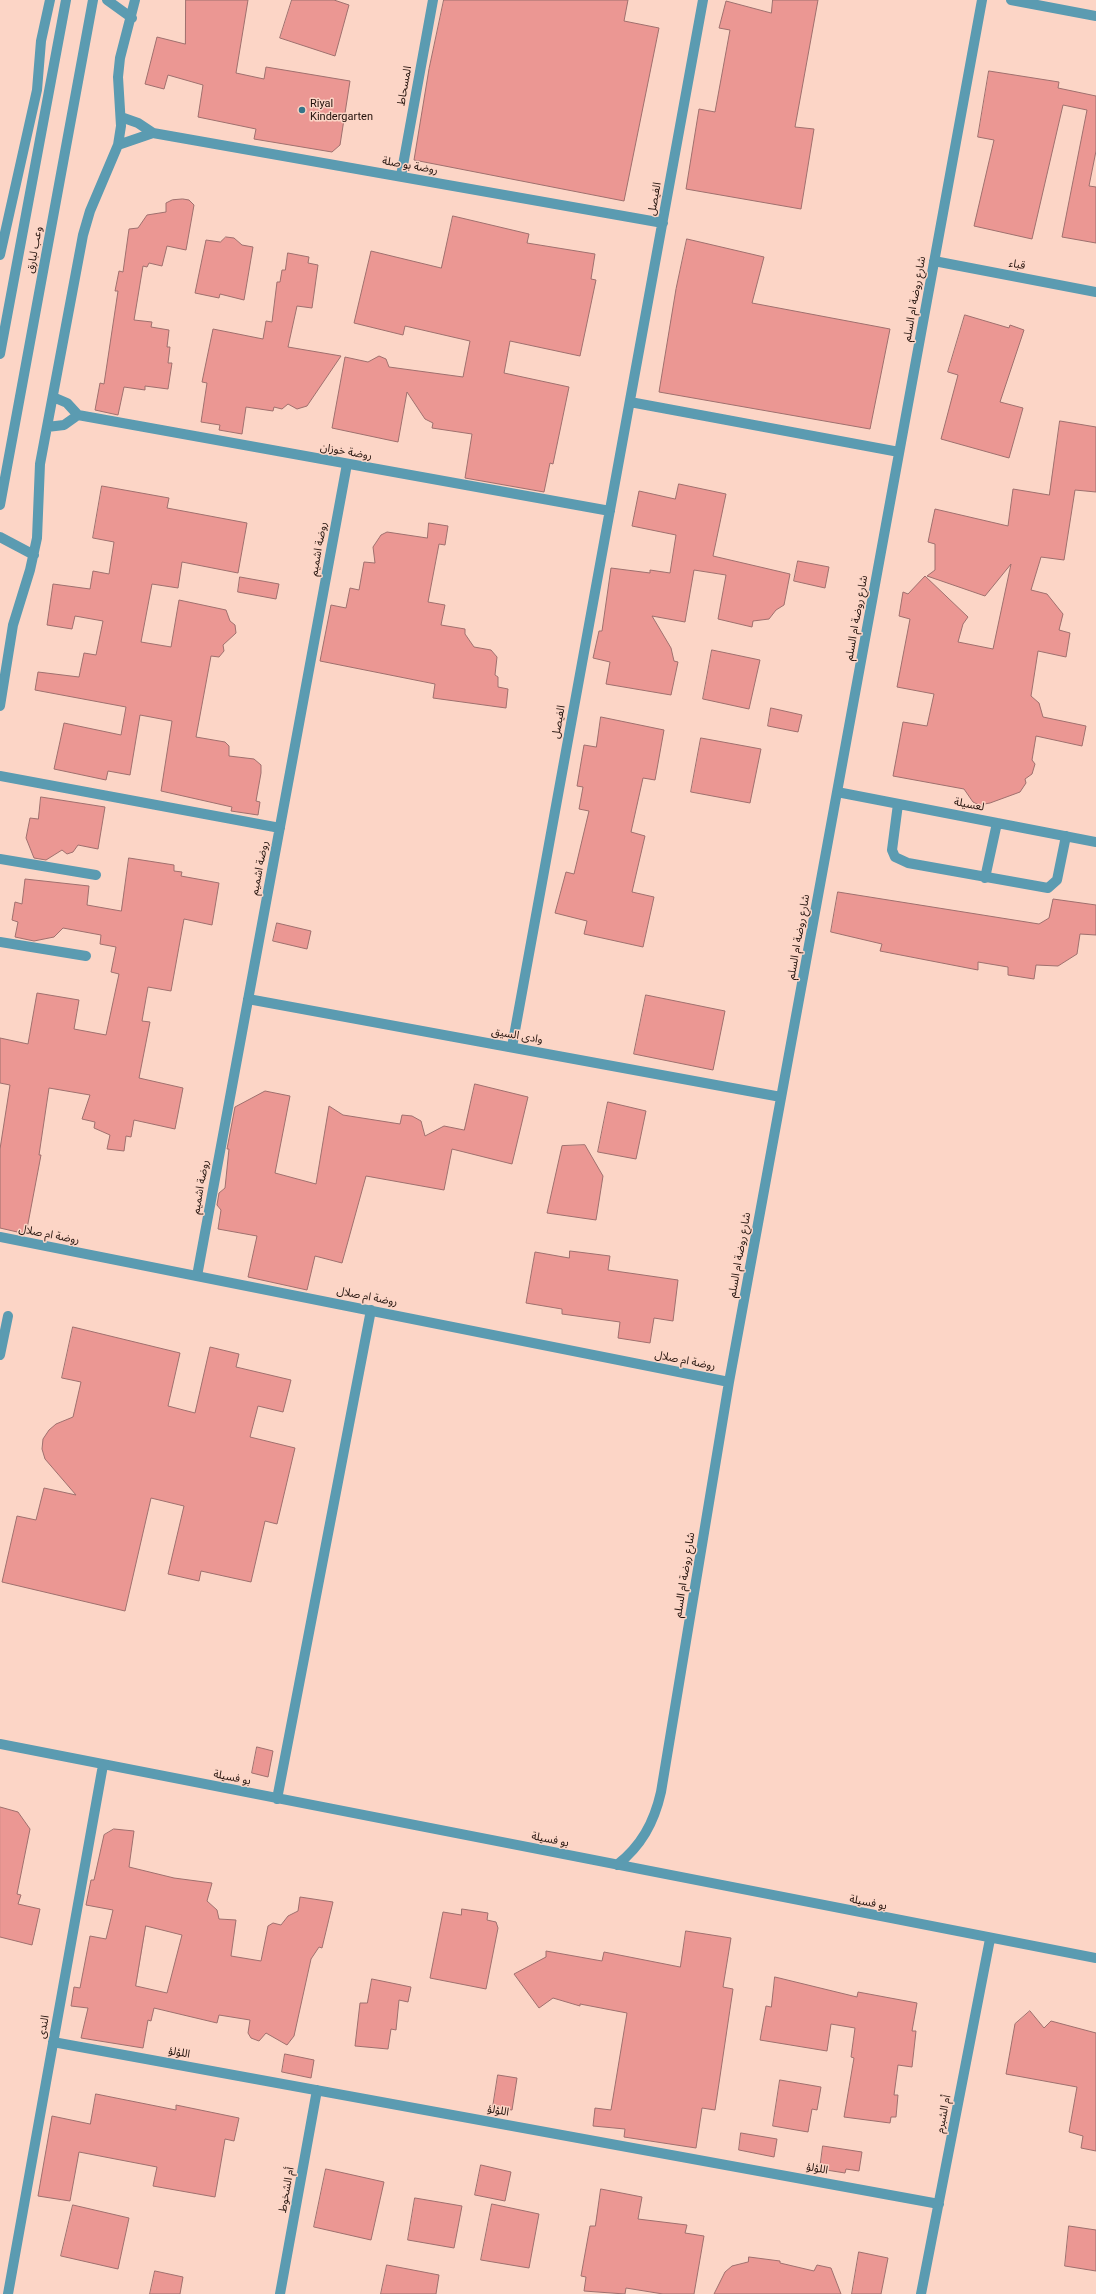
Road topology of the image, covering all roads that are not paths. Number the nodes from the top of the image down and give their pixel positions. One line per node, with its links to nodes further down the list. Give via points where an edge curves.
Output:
1 (50, 0): 13 (street)
2 (61, 0): 13 (street)
3 (66, 0): 22 (street, وعب لبارق)
4 (93, 0): 29 (street, وعب لبارق)
5 (107, 0): 12 (street)
6 (135, 0): 12 (street)
7 (433, 0): 17 (street, المسحاط)
8 (703, 0): 18 (street, الفيصل)
9 (982, 0): 20 (street, شارع روضة ام السلم)
10 (1011, 0): 11 (street)
11 (1096, 16)
12 (132, 18): 14 (street, via 120,58 118,77)
13 (45, 23): 19 (street, via 37,90)
14 (121, 118): 15 (street, via 138,123); 16 (street)
15 (153, 133): 16 (street); 17 (street, روضة بو صلة)
16 (118, 145): 23 (street, via 90,211 83,235)
17 (401, 176): 18 (street, روضة بو صلة)
18 (662, 223): 24 (street, الفيصل)
19 (0, 255)
20 (934, 261): 21 (street, قباء); 27 (street, شارع روضة ام السلم)
21 (1096, 292)
22 (0, 354)
23 (53, 397): 25 (street, via 68,403); 26 (street)
24 (630, 402): 27 (street); 30 (street, الفيصل)
25 (78, 415): 26 (street, via 64,425); 28 (street, روضة خوزان)
26 (47, 427): 32 (street, via 38,484 38,527)
27 (899, 452): 35 (street, شارع روضة ام السلم)
28 (347, 464): 30 (street, روضة خوزان); 38 (street, روضة اشميم)
29 (0, 505)
30 (610, 511): 47 (street, الفيصل)
31 (0, 537): 32 (street)
32 (34, 555): 33 (street, via 13,625)
33 (0, 706)
34 (0, 776): 38 (street)
35 (837, 792): 36 (street, لعسيلة); 48 (street, شارع روضة ام السلم)
36 (898, 804): 37 (street, لعسيلة); 43 (street, via 891,843 895,856 908,863)
37 (997, 823): 39 (street, لعسيلة); 43 (street)
38 (280, 828): 46 (street, روضة اشميم)
39 (1066, 836): 40 (street, لعسيلة); 43 (street, via 1059,875 1053,885 1042,888)
40 (1096, 842)
41 (0, 859): 42 (street)
42 (96, 875)
43 (986, 878)
44 (0, 942): 45 (street)
45 (86, 956)
46 (248, 998): 47 (street, وادى السيق); 50 (street, روضة اشميم)
47 (512, 1047): 48 (street, وادى السيق)
48 (781, 1097): 54 (street, شارع روضة ام السلم)
49 (0, 1237): 50 (street, روضة ام صلال)
50 (197, 1276): 51 (street, روضة ام صلال)
51 (371, 1310): 54 (street, روضة ام صلال); 57 (street)
52 (8, 1316): 53 (street)
53 (0, 1355)
54 (729, 1382): 58 (street, شارع روضة ام السلم, via 658,1807 646,1833 628,1856)
55 (0, 1744): 56 (street, بو فسيلة)
56 (103, 1764): 57 (street, بو فسيلة); 61 (street, الندى)
57 (277, 1799): 58 (street, بو فسيلة)
58 (617, 1865): 59 (street, بو فسيلة)
59 (990, 1939): 60 (street, بو فسيلة); 63 (street, أم الشبرم)
60 (1096, 1958)
61 (53, 2042): 62 (street, اللؤلؤ); 64 (street, الندى)
62 (317, 2090): 63 (street, اللؤلؤ); 65 (street, أم الشخوط)
63 (939, 2204): 66 (street, أم الشبرم)
64 (8, 2294)
65 (280, 2294)
66 (921, 2294)

